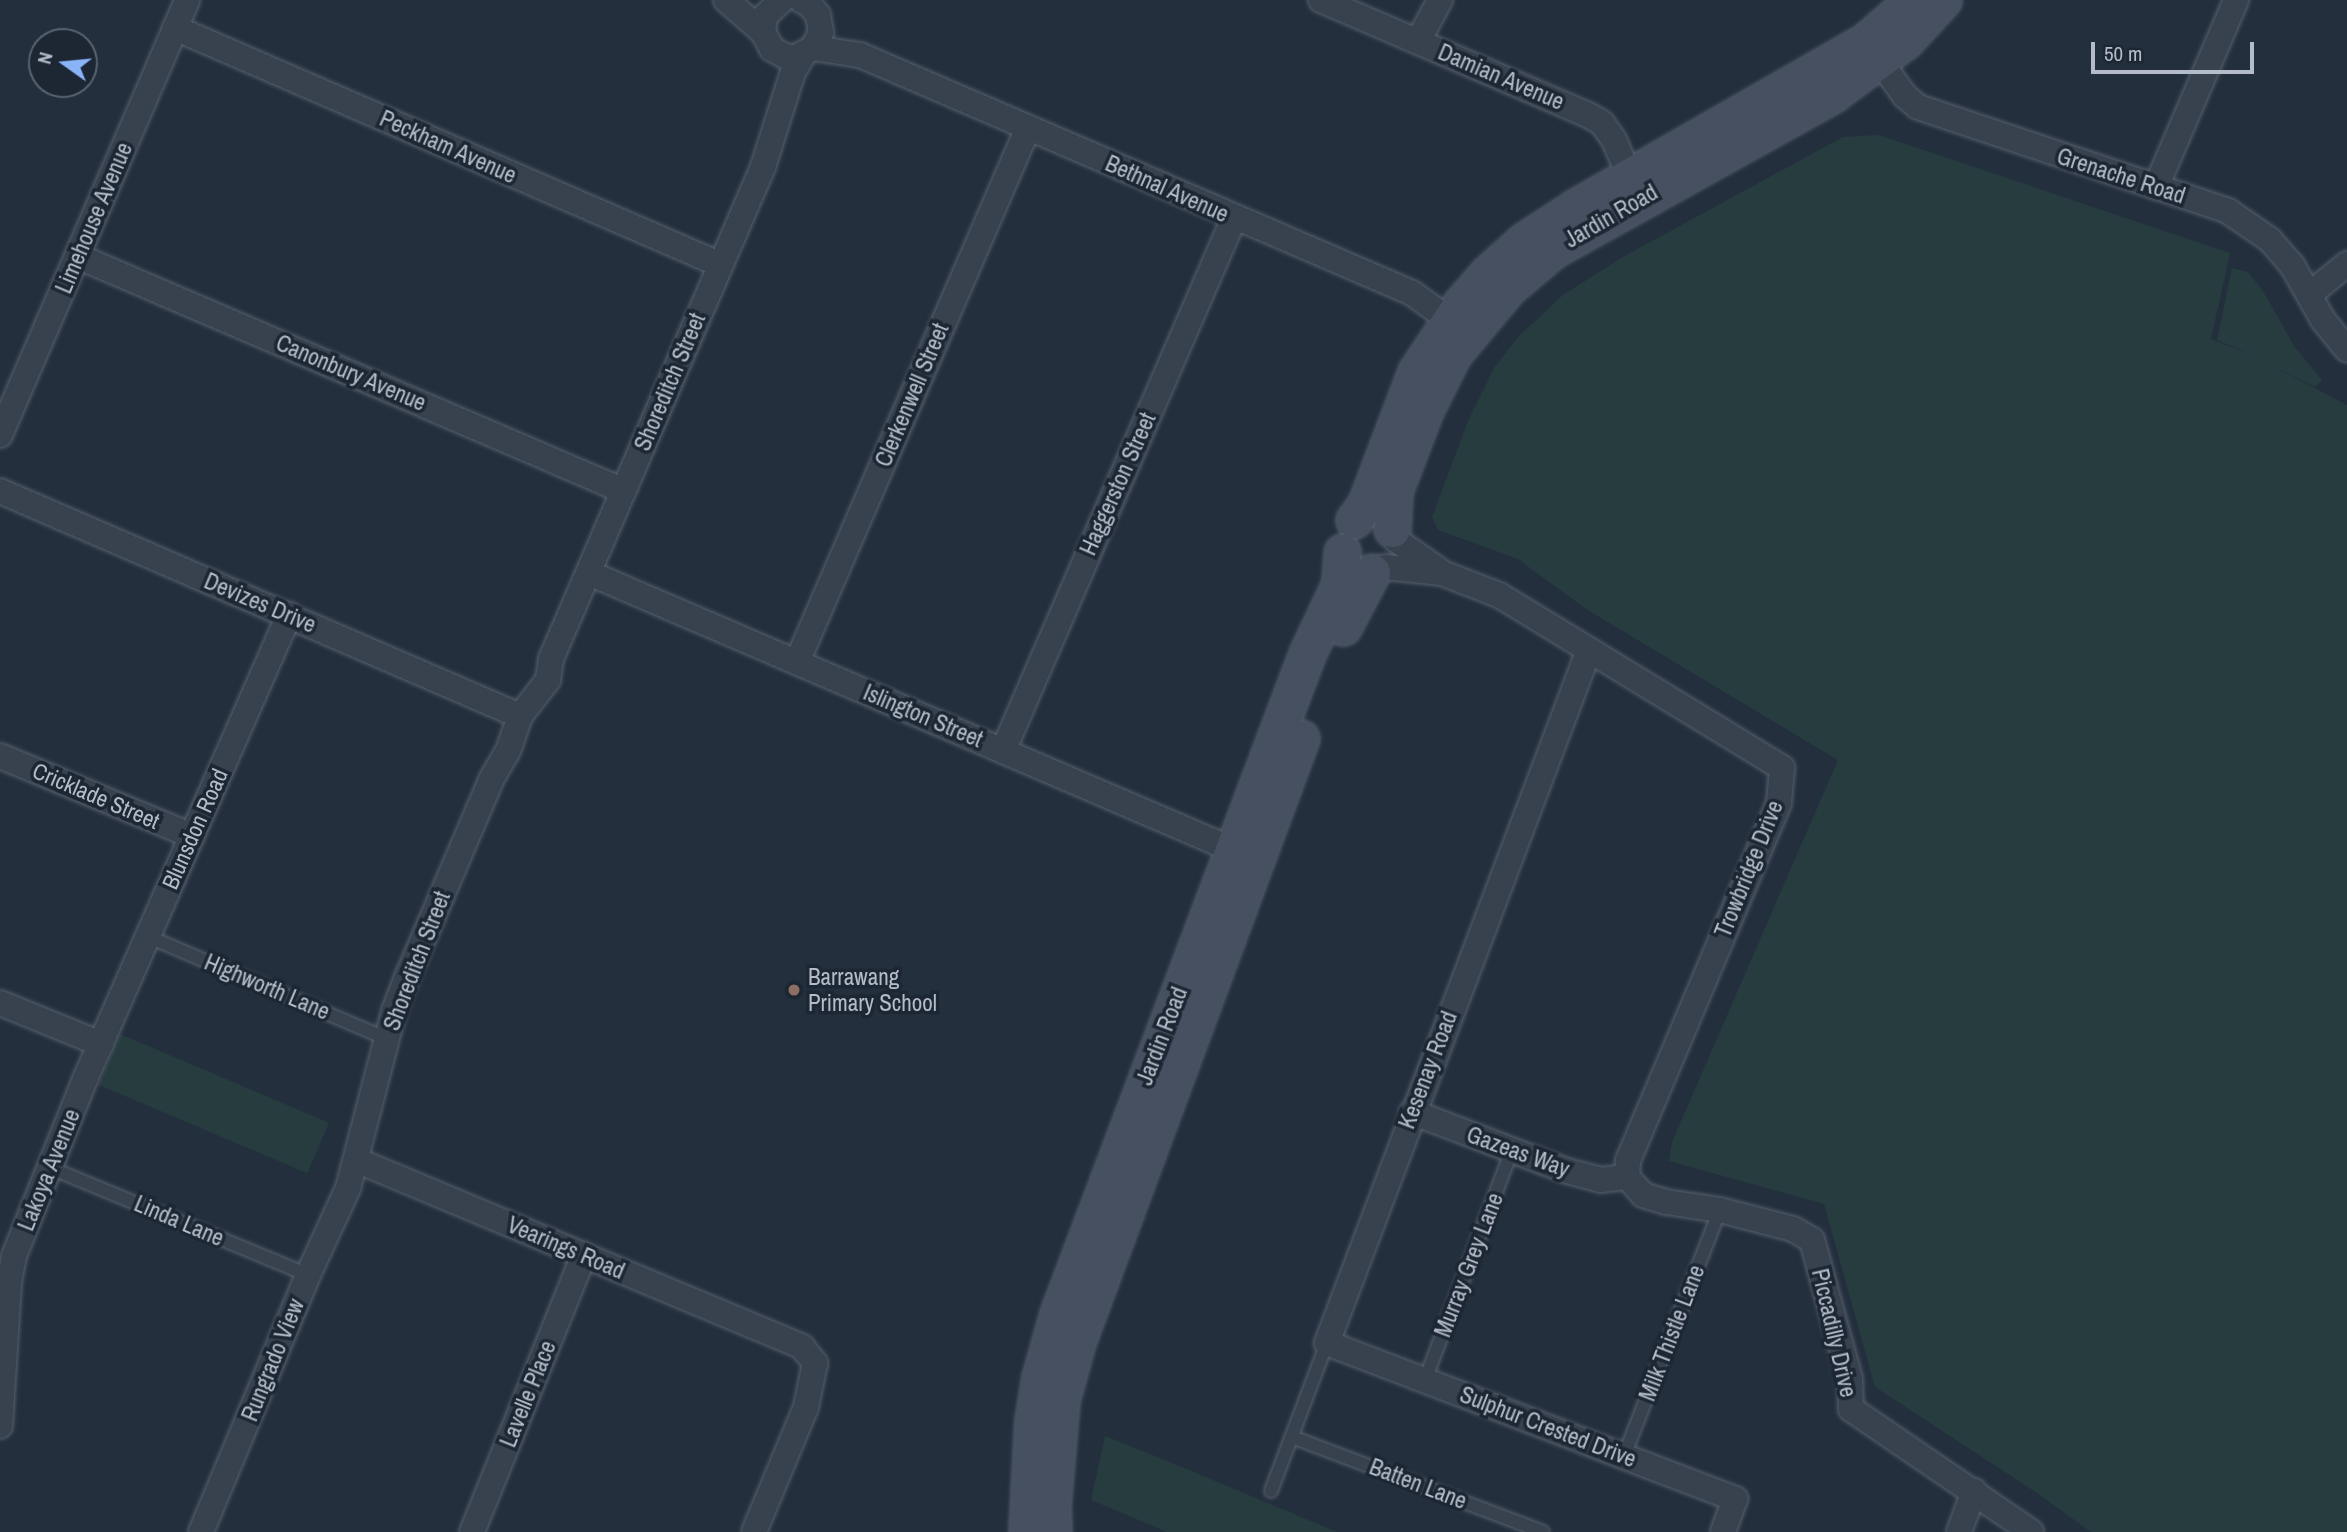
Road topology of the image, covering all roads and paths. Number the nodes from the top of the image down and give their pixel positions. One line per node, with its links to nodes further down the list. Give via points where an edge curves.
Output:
1 (187, 0): 10 (street, Limehouse Avenue)
2 (726, 0): 11 (street)
3 (747, 0): 9 (street)
4 (1321, 0): 12 (street, Damian Avenue)
5 (1440, 0): 12 (street)
6 (1913, 0): 14 (street, Jardin Road)
7 (1943, 0): 14 (street, Jardin Road, via 1905,41)
8 (2236, 0): 18 (street)
9 (795, 3): 11 (street, via 765,16); 13 (street, via 821,32); 15 (street, Bethnal Avenue)
10 (175, 28): 21 (street, Limehouse Avenue); 23 (street, Peckham Avenue)
11 (767, 41): 13 (street, via 787,57); 16 (street, Shoreditch Street, via 777,63)
12 (1418, 41): 19 (street, Damian Avenue, via 1601,123 1614,140)
13 (808, 51): 15 (street, Bethnal Avenue); 16 (street, Shoreditch Street, via 793,72)
14 (1873, 51): 18 (street, Grenache Road, via 1918,107); 19 (street, Jardin Road)
15 (860, 55): 17 (street, Bethnal Avenue)
16 (782, 102): 23 (street, Shoreditch Street, via 763,167)
17 (1028, 128): 20 (street, Bethnal Avenue); 36 (street, Clerkenwell Street)
18 (2156, 187): 24 (street, Grenache Road, via 2228,211 2270,240)
19 (1635, 188): 25 (street, Jardin Road, via 1524,241 1488,273)
20 (1234, 218): 25 (street, Bethnal Avenue, via 1412,293); 38 (street, Haggerston Street)
21 (78, 256): 27 (street, Limehouse Avenue); 29 (street, Canonbury Avenue)
22 (2347, 264): 24 (street)
23 (721, 265): 29 (street, Shoreditch Street)
24 (2310, 294): 26 (street, Grenache Road, via 2322,320)
25 (1459, 326): 30 (street, Jardin Road, via 1416,372 1366,504); 32 (street, Jardin Road, via 1453,354 1394,491)
26 (2347, 351)
27 (0, 435)
28 (0, 491): 34 (street, Devizes Drive)
29 (624, 491): 33 (street, Shoreditch Street)
30 (1354, 520): 31 (street, via 1342,534); 32 (street, via 1371,516 1387,522)
31 (1342, 552): 32 (street, via 1350,565); 41 (street, Jardin Road, via 1340,584 1307,654)
32 (1386, 552): 35 (street, Trowbridge Drive, via 1499,595); 41 (street, Jardin Road, via 1345,621)
33 (589, 573): 36 (street, Islington Street); 37 (street, Shoreditch Street, via 551,659 548,680)
34 (289, 615): 37 (street, Devizes Drive); 40 (street, Blunsdon Road)
35 (1589, 650): 46 (street, Kesenay Road); 50 (street, Trowbridge Drive, via 1782,768 1779,803 1628,1160)
36 (797, 662): 38 (street, Islington Street)
37 (512, 712): 44 (street, Shoreditch Street, via 491,779 408,975)
38 (1003, 751): 41 (street, Islington Street)
39 (0, 756): 40 (street, Cricklade Street)
40 (192, 836): 42 (street, Blunsdon Road)
41 (1244, 854): 66 (street, Jardin Road, via 1058,1314 1033,1422); 67 (street, Jardin Road, via 1077,1342 1061,1400)
42 (147, 936): 44 (lane, Highworth Lane); 45 (street, Blunsdon Road)
43 (0, 1003): 45 (street)
44 (387, 1039): 48 (street, Shoreditch Street)
45 (101, 1044): 49 (street, Lakoya Avenue)
46 (1412, 1112): 47 (street, Gazeas Way); 56 (street, Kesenay Road)
47 (1512, 1150): 50 (street, Gazeas Way, via 1601,1180); 57 (lane, Murray Grey Lane)
48 (356, 1160): 51 (street, Shoreditch Street); 53 (street, Vearings Road)
49 (51, 1168): 54 (lane, Linda Lane); 55 (street, Lakoya Avenue)
50 (1627, 1177): 52 (street, Piccadilly Drive, via 1643,1195)
51 (348, 1188): 54 (street, Rungrado View)
52 (1720, 1210): 60 (lane, Milk Thistle Lane); 62 (street, Piccadilly Drive, via 1793,1229 1812,1240 1850,1379 1851,1409)
53 (584, 1255): 64 (street, Lavelle Place); 65 (street, Vearings Road, via 802,1348 815,1363 806,1407)
54 (308, 1275): 63 (street, Rungrado View)
55 (4, 1281): 58 (street, Lakoya Avenue)
56 (1327, 1343): 57 (street, Sulphur Crested Drive); 59 (lane, Kesenay Road)
57 (1425, 1380): 60 (street, Sulphur Crested Drive)
58 (0, 1426)
59 (1292, 1437): 61 (lane, Kesenay Road); 68 (lane, Batten Lane)
60 (1624, 1456): 69 (street, Sulphur Crested Drive, via 1735,1499)
61 (1271, 1491)
62 (1975, 1491): 70 (street); 71 (street, Piccadilly Drive)
63 (201, 1532)
64 (472, 1532)
65 (754, 1532)
66 (1027, 1532)
67 (1053, 1532)
68 (1543, 1532)
69 (1723, 1532)
70 (1959, 1532)
71 (2032, 1532)

